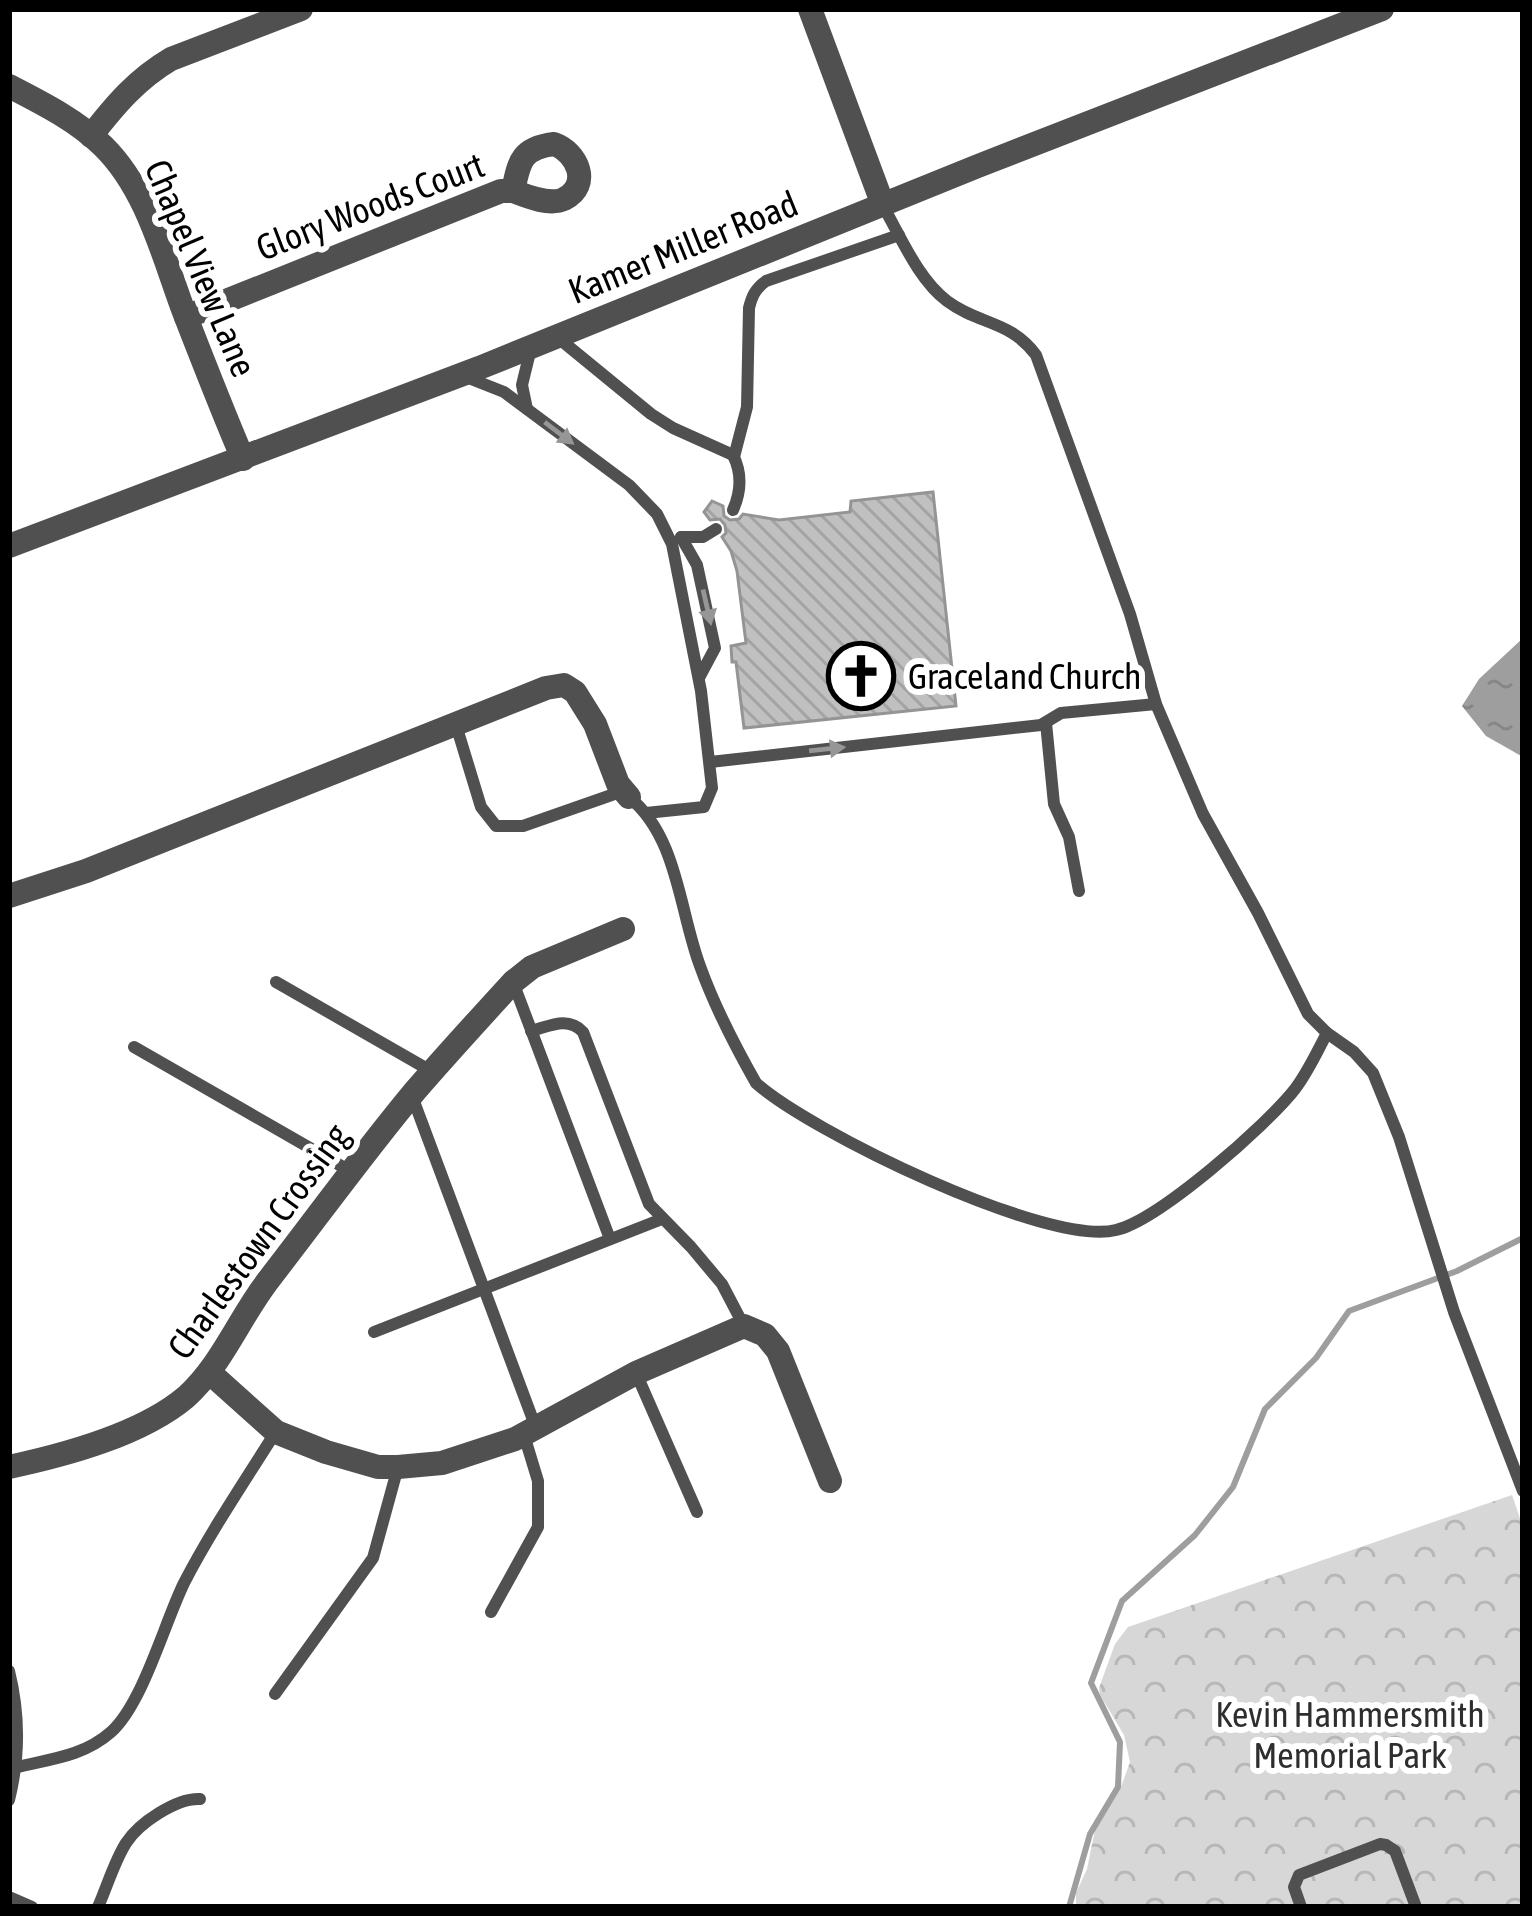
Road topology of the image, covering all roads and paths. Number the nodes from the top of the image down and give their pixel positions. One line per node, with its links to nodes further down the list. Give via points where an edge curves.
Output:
1 (301, 9): 5 (street, via 155,68)
2 (810, 9): 7 (street)
3 (1382, 9): 7 (street, Kamer Miller Road)
4 (9, 86): 5 (street, Chapel View Lane)
5 (91, 136): 9 (street, Chapel View Lane, via 138,194)
6 (513, 191): 9 (street, Glory Woods Court)
7 (883, 205): 8 (lane); 10 (street, Kamer Miller Road)
8 (899, 235): 14 (lane, via 758,287); 21 (lane, via 936,292 1017,334 1036,355)
9 (187, 317): 15 (street, Chapel View Lane)
10 (557, 337): 11 (street, Kamer Miller Road); 14 (lane, via 651,414)
11 (532, 347): 12 (street, Kamer Miller Road); 13 (lane, via 522,385)
12 (459, 375): 13 (lane); 15 (street, Kamer Miller Road)
13 (527, 409): 18 (lane, one-way to 18, via 629,485)
14 (734, 457): 16 (lane, via 740,484)
15 (243, 459): 19 (street, Kamer Miller Road)
16 (733, 510)
17 (716, 529): 18 (lane)
18 (674, 536): 20 (lane); 20 (lane, one-way to 20, via 697,565 716,648)
19 (9, 546)
20 (699, 678): 24 (lane)
21 (1156, 704): 22 (lane, via 1061,713); 32 (lane, via 1294,990)
22 (1046, 723): 24 (lane, one-way to 22); 26 (lane, via 1054,804 1070,837)
23 (456, 724): 25 (lane, via 481,807 496,826); 25 (street, via 564,686 595,724 618,784); 27 (street)
24 (710, 762): 25 (lane, via 704,807)
25 (633, 800): 32 (lane, via 657,827 700,966 756,1083 922,1178 1031,1220 1092,1233 1145,1219 1278,1108)
26 (1079, 891)
27 (9, 896)
28 (623, 929): 30 (street, Charlestown Crossing)
29 (276, 982): 34 (lane)
30 (513, 982): 31 (lane); 34 (street, Charlestown Crossing)
31 (531, 1031): 37 (lane, via 567,1022 583,1032 649,1204); 38 (lane)
32 (1328, 1033): 49 (lane, via 1373,1072)
33 (134, 1047): 36 (lane)
34 (432, 1072): 35 (street, Charlestown Crossing)
35 (412, 1095): 36 (street, Charlestown Crossing); 39 (lane)
36 (352, 1172): 42 (street, Charlestown Crossing, via 263,1286)
37 (662, 1219): 38 (lane); 40 (lane, via 722,1285)
38 (610, 1239): 39 (lane)
39 (486, 1288): 41 (lane); 44 (lane)
40 (744, 1326): 43 (street); 48 (street, via 778,1351)
41 (374, 1332)
42 (209, 1372): 45 (street); 46 (street, Charlestown Crossing, via 188,1395 136,1426)
43 (636, 1373): 44 (street); 50 (lane)
44 (530, 1431): 47 (street, via 442,1463); 51 (lane, via 538,1527)
45 (276, 1432): 47 (street); 54 (lane, via 185,1582 131,1708 94,1745)
46 (9, 1467)
47 (398, 1468): 53 (lane, via 373,1558)
48 (830, 1481)
49 (1523, 1491)
50 (697, 1512)
51 (491, 1612)
52 (9, 1671): 54 (lane)
53 (275, 1694)
54 (17, 1767): 56 (lane)
55 (200, 1799): 59 (lane, via 167,1810 126,1842)
56 (9, 1800)
57 (9, 1897): 58 (lane)
58 (32, 1907)
59 (98, 1907)
60 (1301, 1907): 61 (lane, via 1299,1875 1380,1844 1393,1848)
61 (1416, 1907)

